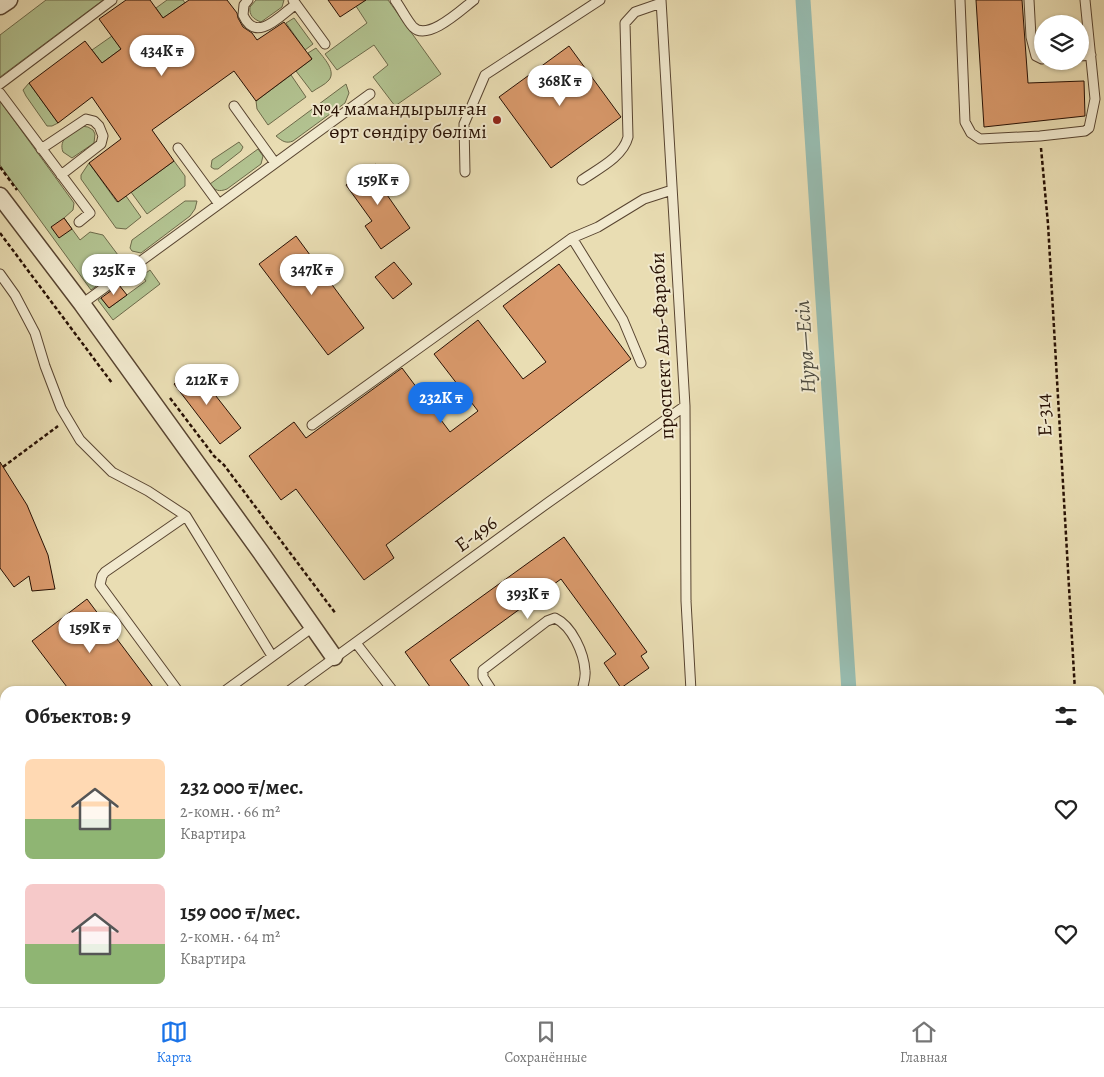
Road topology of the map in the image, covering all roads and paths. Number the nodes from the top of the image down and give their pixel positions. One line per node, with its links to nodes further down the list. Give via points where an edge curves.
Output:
1 (9, 0): 12 (street)
2 (112, 0): 16 (lane)
3 (248, 0): 10 (lane, via 243,15 256,29 264,28)
4 (395, 0): 5 (lane, via 414,28 421,31 436,28)
5 (474, 0)
6 (600, 0): 25 (lane, via 485,75 464,124)
7 (960, 0): 20 (lane, via 965,122 971,134 980,139)
8 (1028, 0): 14 (lane)
9 (1085, 0): 15 (lane)
10 (294, 2): 13 (lane)
11 (661, 2): 27 (lane, via 636,12 625,23 626,146); 29 (lane, проспект Аль-Фараби)
12 (0, 6)
13 (325, 44)
14 (1034, 48)
15 (1091, 55): 20 (lane, via 1095,99 1089,128)
16 (0, 84)
17 (0, 93): 22 (lane)
18 (370, 94): 23 (lane)
19 (234, 106): 23 (lane)
20 (1040, 136): 57 (path, E-314)
21 (178, 148): 31 (lane)
22 (42, 149): 26 (lane); 26 (lane, via 86,119 99,126 103,136 101,144)
23 (275, 163): 31 (lane)
24 (0, 167): 28 (path)
25 (466, 172)
26 (61, 175): 32 (lane, via 90,213)
27 (582, 180)
28 (17, 190)
29 (672, 190): 34 (lane, via 644,199 598,227); 40 (lane, проспект Аль-Фараби)
30 (0, 196): 36 (street)
31 (219, 204): 36 (lane)
32 (79, 222)
33 (0, 233): 38 (path)
34 (572, 238): 37 (lane, via 624,320); 42 (lane)
35 (0, 274): 41 (lane, via 35,333 44,366)
36 (82, 304): 46 (street)
37 (642, 363)
38 (112, 382)
39 (169, 396): 45 (path)
40 (685, 406): 47 (lane, E-496); 56 (lane, проспект Аль-Фараби, via 686,601)
41 (68, 419): 43 (path); 44 (lane, via 80,440 112,472)
42 (312, 425)
43 (3, 467)
44 (186, 516): 48 (lane); 50 (lane, via 105,572 100,585)
45 (336, 614)
46 (314, 626): 48 (lane); 49 (street)
47 (356, 643): 49 (lane, E-496); 53 (lane)
48 (272, 656): 51 (lane)
49 (334, 657): 52 (lane, E-496)
50 (174, 686)
51 (232, 686)
52 (296, 686)
53 (389, 686)
54 (489, 686): 55 (lane, via 483,678 483,670 555,618 580,646 585,672)
55 (583, 686)
56 (691, 686)
57 (1075, 686)

